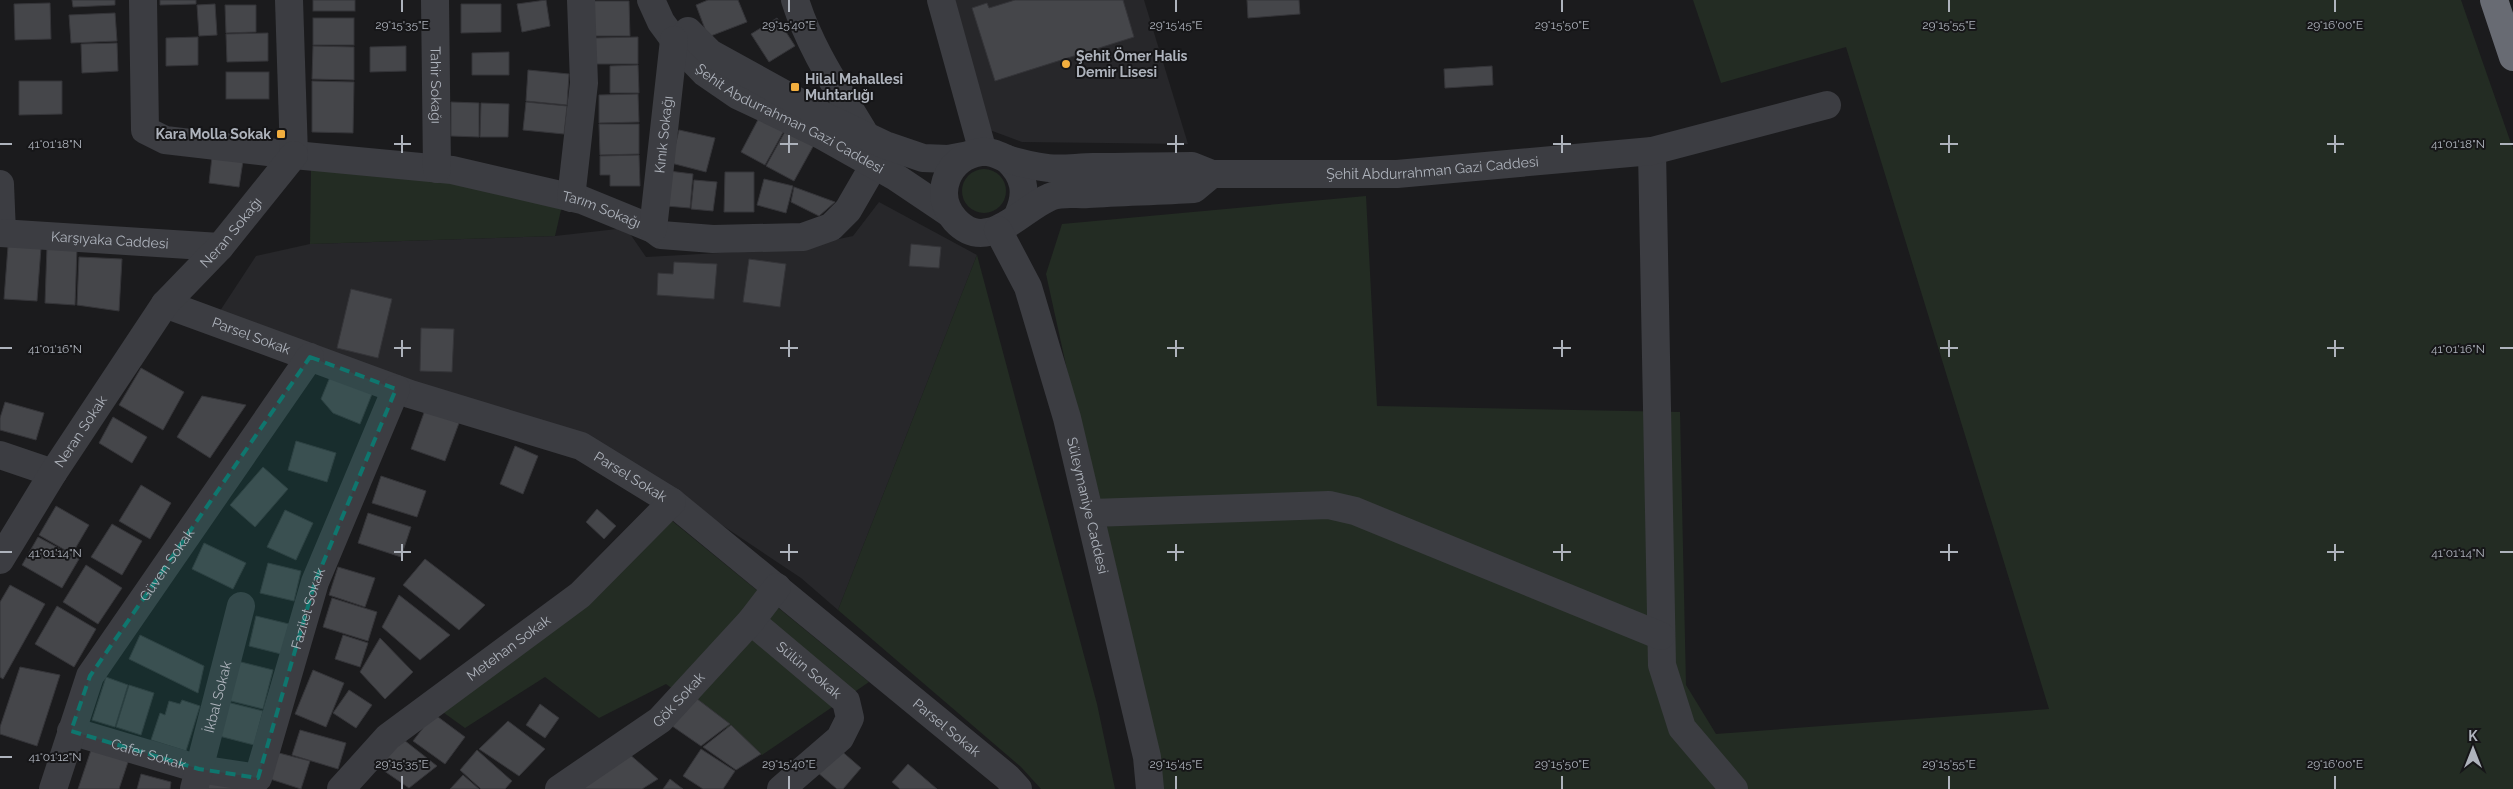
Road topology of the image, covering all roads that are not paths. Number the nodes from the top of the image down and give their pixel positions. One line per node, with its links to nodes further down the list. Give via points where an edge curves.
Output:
1 (143, 0): 15 (street, Tarım Sokağı, via 145,130 165,140)
2 (289, 0): 15 (street)
3 (435, 0): 18 (street, Tahir Sokağı)
4 (581, 0): 21 (street, via 584,83)
5 (651, 0): 10 (street, Şehit Abdurrahman Gazi Caddesi)
6 (668, 0): 13 (street, Şehit Abdurrahman Gazi Caddesi, via 683,26 710,53)
7 (795, 0): 13 (street, via 801,22)
8 (941, 0): 16 (street)
9 (2494, 0): 11 (highway)
10 (674, 40): 17 (street, Şehit Abdurrahman Gazi Caddesi, via 705,73 737,96 806,127); 24 (street, Kınık Sokağı)
11 (2513, 58)
12 (1827, 105): 14 (street, Şehit Abdurrahman Gazi Caddesi)
13 (866, 136): 16 (street, Şehit Abdurrahman Gazi Caddesi, via 922,158)
14 (1652, 151): 19 (street, Şehit Abdurrahman Gazi Caddesi, via 1397,174); 38 (street)
15 (294, 155): 18 (street, Tarım Sokağı); 26 (street, Neran Sokağı)
16 (986, 155): 19 (street, Şehit Abdurrahman Gazi Caddesi, via 1049,168 1192,166); 22 (street, via 957,162 948,173 944,201); 23 (street, via 1016,168 1022,178 1024,198)
17 (874, 165): 22 (street, Şehit Abdurrahman Gazi Caddesi); 24 (street, Tarım Sokağı, via 842,216 831,227 802,237 714,239 661,236)
18 (437, 169): 21 (street, Tarım Sokağı)
19 (1212, 174): 23 (street, via 1194,189 1052,196)
20 (0, 184): 25 (street)
21 (572, 198): 24 (street, Tarım Sokağı)
22 (949, 213): 23 (street, via 971,231 985,233)
23 (1008, 223): 33 (street, Süleymaniye Caddesi, via 1067,418)
24 (653, 229)
25 (1, 233): 26 (street, Karşıyaka Caddesi)
26 (220, 247): 27 (street, Neran Sokağı)
27 (164, 304): 28 (street, Parsel Sokak); 31 (street, Neran Sokak)
28 (310, 357): 29 (street, Parsel Sokak); 39 (street, Güven Sokak, via 90,676)
29 (396, 389): 32 (street, Parsel Sokak, via 581,446); 40 (street, Fazilet Sokak, via 315,582 258,778)
30 (0, 455): 31 (street)
31 (53, 473): 34 (street, Neran Sokak)
32 (672, 502): 35 (street, Parsel Sokak); 43 (street, Metehan Sokak, via 580,595 388,737)
33 (1091, 513): 38 (street, via 1330,505 1355,511); 46 (street, Süleymaniye Caddesi, via 1147,757)
34 (0, 560)
35 (778, 587): 37 (street, Gök Sokak); 41 (street, Parsel Sokak)
36 (241, 606): 40 (street, İkbal Sokak)
37 (751, 621): 44 (street, Gök Sokak, via 660,720); 45 (street, Sülün Sokak, via 846,701 850,718 840,738)
38 (1661, 636): 47 (street, via 1662,665 1682,728)
39 (71, 731): 40 (street, Cafer Sokak); 42 (street, Güven Sokak)
40 (197, 779)
41 (1005, 785)
42 (53, 789)
43 (341, 789)
44 (559, 789)
45 (781, 789)
46 (1150, 789)
47 (1734, 789)

